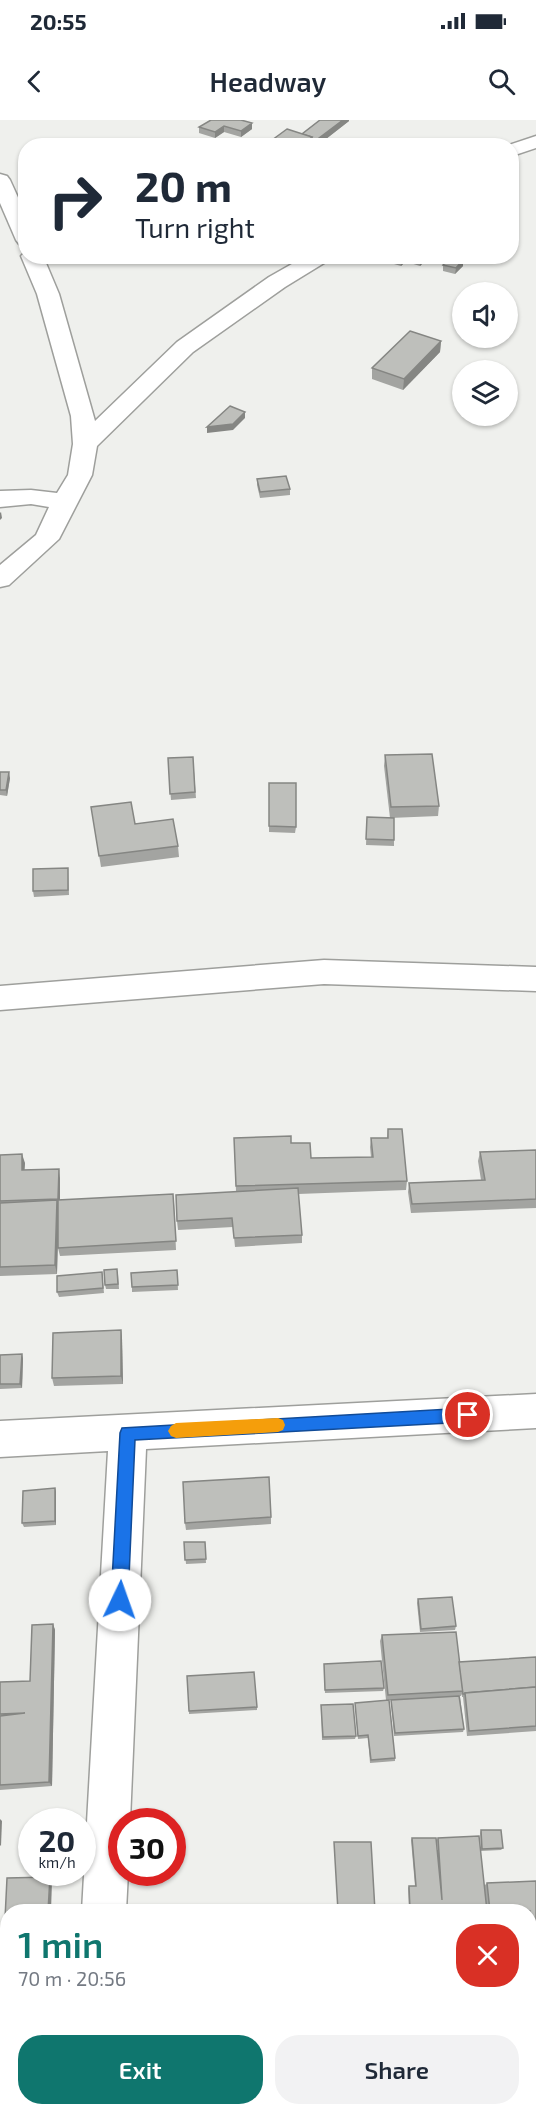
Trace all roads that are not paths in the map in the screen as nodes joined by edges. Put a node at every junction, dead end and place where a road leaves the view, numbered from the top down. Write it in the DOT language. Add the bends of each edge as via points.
graph roads {
  1 [pos="536,142"];
  2 [pos="519,148"];
  3 [pos="0,180"];
  4 [pos="18,222"];
  5 [pos="35,264"];
  6 [pos="308,264"];
  7 [pos="85,444"];
  8 [pos="0,499"];
  9 [pos="64,502"];
  10 [pos="0,579"];
  11 [pos="536,979"];
  12 [pos="0,998"];
  13 [pos="536,1411"];
  14 [pos="128,1433"];
  15 [pos="0,1438"];
  16 [pos="104,1904"];
  1 -- 2 [label="street"];
  3 -- 4 [label="street"];
  5 -- 7 [label="street" via="48,294 83,416"];
  6 -- 7 [label="street" via="185,346"];
  7 -- 9 [label="street" via="80,475"];
  8 -- 9 [label="street" via="31,497"];
  9 -- 10 [label="street" via="46,539"];
  11 -- 12 [label="street" via="324,972"];
  13 -- 14 [label="street"];
  14 -- 15 [label="street"];
  14 -- 16 [label="street"];
}
